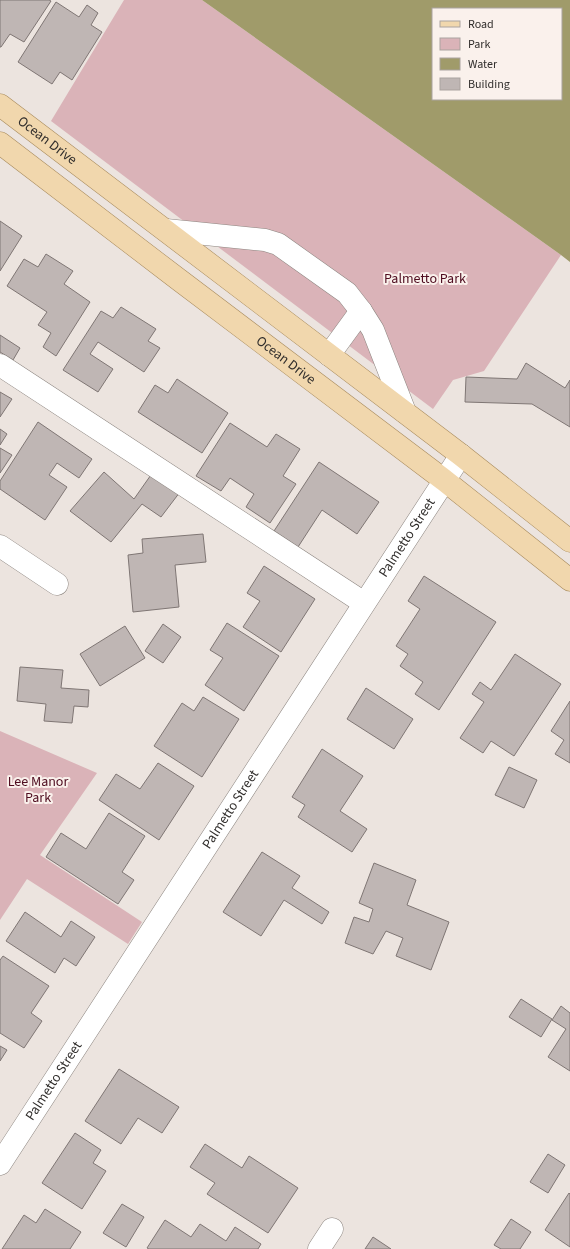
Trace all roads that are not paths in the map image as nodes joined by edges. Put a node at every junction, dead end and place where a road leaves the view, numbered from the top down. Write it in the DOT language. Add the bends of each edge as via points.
graph roads {
  1 [pos="1,109"];
  2 [pos="0,143"];
  3 [pos="166,230"];
  4 [pos="361,311"];
  5 [pos="311,341"];
  6 [pos="330,355"];
  7 [pos="0,365"];
  8 [pos="293,366"];
  9 [pos="405,412"];
  10 [pos="461,455"];
  11 [pos="444,480"];
  12 [pos="570,541"];
  13 [pos="0,546"];
  14 [pos="566,569"];
  15 [pos="57,584"];
  16 [pos="364,603"];
  17 [pos="0,1164"];
  18 [pos="332,1229"];
  19 [pos="319,1249"];
  1 -- 3 [label="main road, Ocean Drive"];
  2 -- 8 [label="main road, Ocean Drive"];
  3 -- 4 [label="street" via="265,240 278,244 347,293"];
  3 -- 5 [label="main road, Ocean Drive"];
  4 -- 6 [label="street"];
  4 -- 9 [label="street" via="373,330"];
  5 -- 6 [label="main road, Ocean Drive"];
  5 -- 8 [label="main road"];
  6 -- 9 [label="main road, Ocean Drive"];
  7 -- 16 [label="street"];
  8 -- 11 [label="main road, Ocean Drive"];
  9 -- 10 [label="main road, Ocean Drive"];
  10 -- 11 [label="street, Palmetto Street"];
  10 -- 12 [label="main road, Ocean Drive"];
  11 -- 14 [label="main road, Ocean Drive"];
  11 -- 16 [label="street, Palmetto Street"];
  13 -- 15 [label="street"];
  16 -- 17 [label="street, Palmetto Street"];
  18 -- 19 [label="street"];
}
